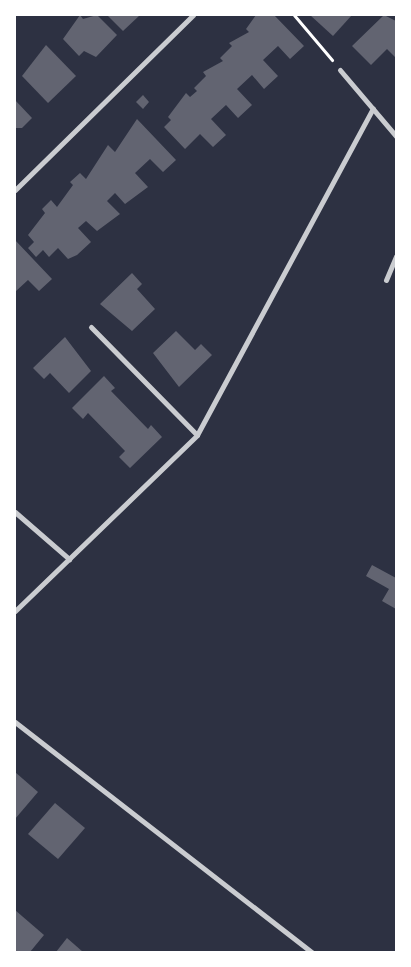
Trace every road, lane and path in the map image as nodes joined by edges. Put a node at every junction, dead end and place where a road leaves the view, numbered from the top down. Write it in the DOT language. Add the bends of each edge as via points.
graph roads {
  1 [pos="193,15"];
  2 [pos="294,15"];
  3 [pos="340,70"];
  4 [pos="373,108"];
  5 [pos="396,136"];
  6 [pos="15,190"];
  7 [pos="396,256"];
  8 [pos="386,280"];
  9 [pos="91,327"];
  10 [pos="197,435"];
  11 [pos="15,512"];
  12 [pos="69,559"];
  13 [pos="15,611"];
  14 [pos="15,722"];
  15 [pos="312,952"];
  1 -- 6 [label="street"];
  2 -- 3 [label="path"];
  3 -- 4 [label="street"];
  4 -- 5 [label="street"];
  4 -- 10 [label="street"];
  7 -- 8 [label="street"];
  9 -- 10 [label="street"];
  10 -- 12 [label="street"];
  11 -- 12 [label="street"];
  12 -- 13 [label="street"];
  14 -- 15 [label="street"];
}
